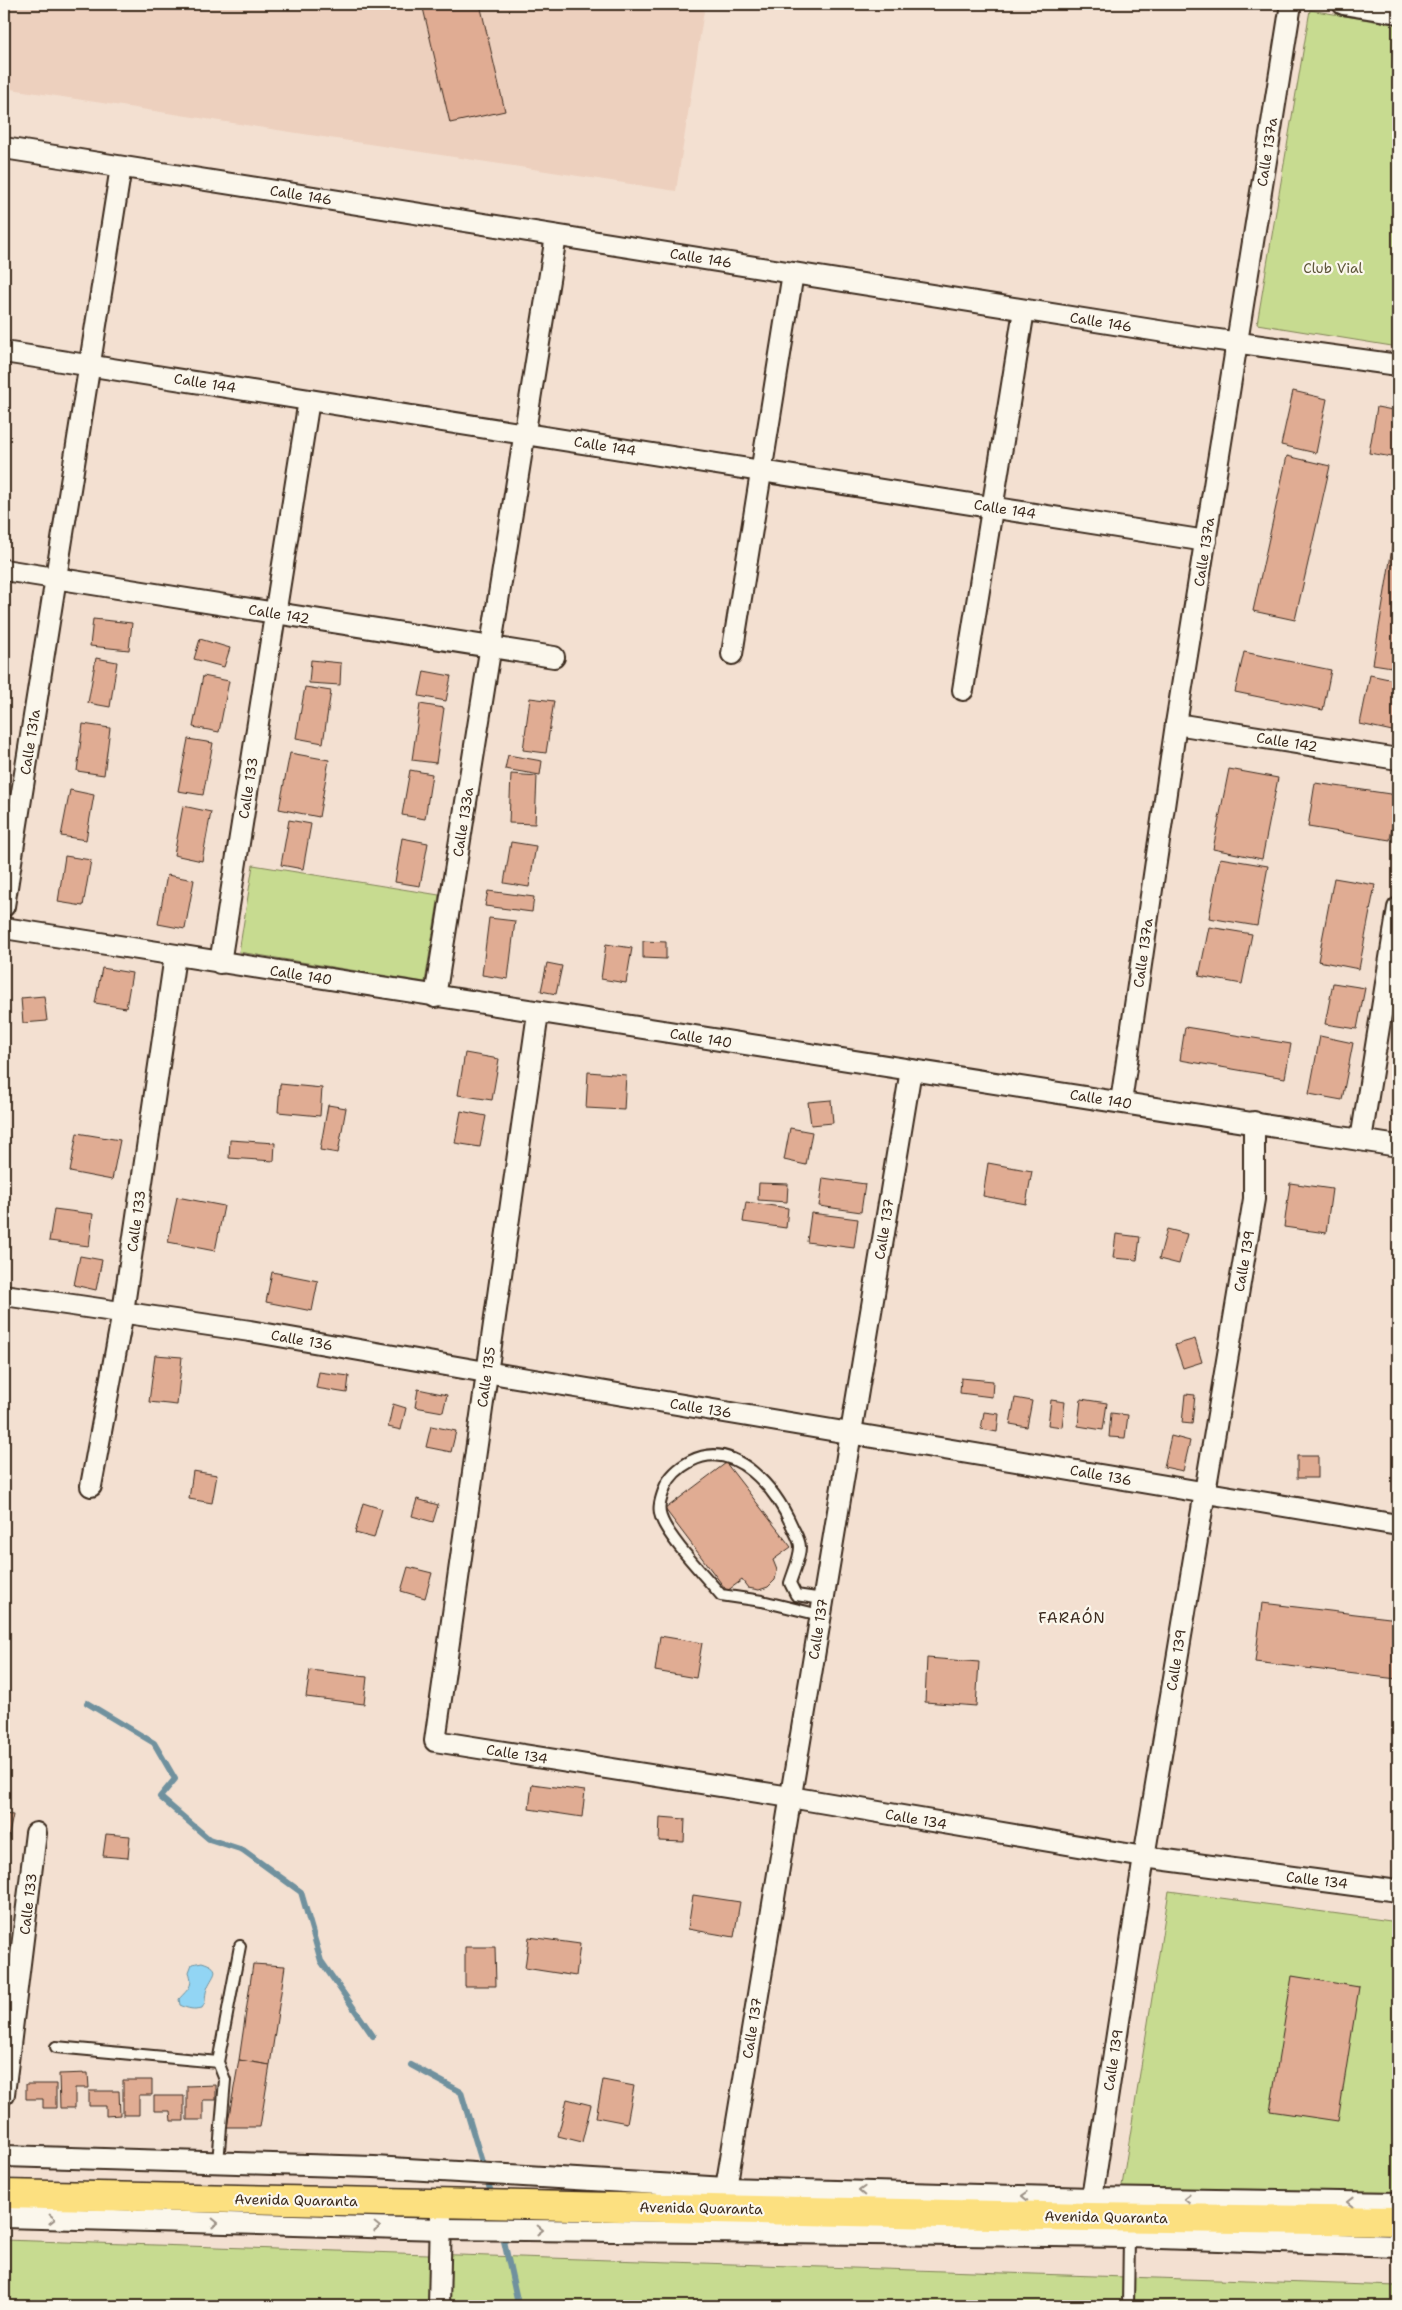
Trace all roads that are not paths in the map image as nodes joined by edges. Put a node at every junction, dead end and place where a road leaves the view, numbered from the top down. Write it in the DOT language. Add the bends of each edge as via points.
graph roads {
  1 [pos="1291,4"];
  2 [pos="1342,4"];
  3 [pos="1398,13"];
  4 [pos="4,148"];
  5 [pos="121,167"];
  6 [pos="556,236"];
  7 [pos="793,273"];
  8 [pos="1024,310"];
  9 [pos="1237,343"];
  10 [pos="4,352"];
  11 [pos="89,365"];
  12 [pos="1398,365"];
  13 [pos="309,400"];
  14 [pos="524,434"];
  15 [pos="762,471"];
  16 [pos="992,507"];
  17 [pos="1206,541"];
  18 [pos="4,570"];
  19 [pos="56,579"];
  20 [pos="277,614"];
  21 [pos="491,647"];
  22 [pos="732,654"];
  23 [pos="554,657"];
  24 [pos="962,690"];
  25 [pos="1176,724"];
  26 [pos="1398,759"];
  27 [pos="4,906"];
  28 [pos="1398,908"];
  29 [pos="4,928"];
  30 [pos="175,956"];
  31 [pos="220,962"];
  32 [pos="435,996"];
  33 [pos="538,1013"];
  34 [pos="911,1070"];
  35 [pos="1121,1102"];
  36 [pos="1254,1122"];
  37 [pos="1361,1140"];
  38 [pos="1398,1146"];
  39 [pos="4,1295"];
  40 [pos="123,1312"];
  41 [pos="486,1372"];
  42 [pos="850,1432"];
  43 [pos="91,1486"];
  44 [pos="1203,1493"];
  45 [pos="1398,1525"];
  46 [pos="822,1607"];
  47 [pos="435,1741"];
  48 [pos="790,1797"];
  49 [pos="36,1834"];
  50 [pos="1144,1858"];
  51 [pos="1398,1891"];
  52 [pos="240,1946"];
  53 [pos="56,2047"];
  54 [pos="218,2062"];
  55 [pos="4,2094"];
  56 [pos="4,2156"];
  57 [pos="218,2162"];
  58 [pos="726,2188"];
  59 [pos="4,2194"];
  60 [pos="1092,2198"];
  61 [pos="1398,2202"];
  62 [pos="837,2211"];
  63 [pos="444,2212"];
  64 [pos="4,2217"];
  65 [pos="1398,2221"];
  66 [pos="1129,2237"];
  67 [pos="1398,2246"];
  68 [pos="439,2306"];
  69 [pos="1128,2306"];
  1 -- 9 [label="street, Calle 137a"];
  2 -- 3 [label="street"];
  4 -- 5 [label="street, Calle 146"];
  5 -- 6 [label="street, Calle 146"];
  5 -- 11 [label="street, Calle 131a"];
  6 -- 7 [label="street, Calle 146"];
  6 -- 14 [label="street, Calle 133a"];
  7 -- 8 [label="street, Calle 146"];
  7 -- 15 [label="street"];
  8 -- 9 [label="street, Calle 146"];
  8 -- 16 [label="street"];
  9 -- 12 [label="street, Calle 146"];
  9 -- 17 [label="street, Calle 137a"];
  10 -- 11 [label="street, Calle 144"];
  11 -- 13 [label="street, Calle 144"];
  11 -- 19 [label="street, Calle 131a"];
  13 -- 14 [label="street, Calle 144"];
  13 -- 20 [label="street, Calle 133"];
  14 -- 15 [label="street, Calle 144"];
  14 -- 21 [label="street, Calle 133a"];
  15 -- 16 [label="street, Calle 144"];
  15 -- 22 [label="street"];
  16 -- 17 [label="street, Calle 144"];
  16 -- 24 [label="street"];
  17 -- 25 [label="street, Calle 137a"];
  18 -- 19 [label="street, Calle 142"];
  19 -- 20 [label="street, Calle 142"];
  19 -- 27 [label="street, Calle 131a"];
  20 -- 21 [label="street, Calle 142"];
  20 -- 31 [label="street, Calle 133"];
  21 -- 23 [label="street, Calle 142"];
  21 -- 32 [label="street, Calle 133a"];
  25 -- 26 [label="street, Calle 142"];
  25 -- 35 [label="street, Calle 137a"];
  28 -- 37 [label="street"];
  29 -- 30 [label="street, Calle 140"];
  30 -- 31 [label="street, Calle 140"];
  30 -- 40 [label="street, Calle 133"];
  31 -- 32 [label="street, Calle 140"];
  32 -- 33 [label="street, Calle 140"];
  33 -- 34 [label="street, Calle 140"];
  33 -- 41 [label="street, Calle 135"];
  34 -- 35 [label="street, Calle 140"];
  34 -- 42 [label="street, Calle 137"];
  35 -- 36 [label="street, Calle 140"];
  36 -- 37 [label="street, Calle 140"];
  36 -- 44 [label="street, Calle 139" via="1254,1200"];
  37 -- 38 [label="street, Calle 140"];
  39 -- 40 [label="street, Calle 136"];
  40 -- 41 [label="street, Calle 136" via="260,1332"];
  40 -- 43 [label="street, Calle 133"];
  41 -- 42 [label="street, Calle 136"];
  41 -- 47 [label="street, Calle 135"];
  42 -- 44 [label="street, Calle 136"];
  42 -- 46 [label="street, Calle 137"];
  44 -- 45 [label="street, Calle 136"];
  44 -- 50 [label="street, Calle 139"];
  46 -- 46 [label="lane" via="796,1595 790,1583 800,1546 786,1513 764,1482 751,1470 736,1460 717,1455 698,1457 681,1466 668,1480 661,1498 661,1517 677,1542 721,1595"];
  46 -- 48 [label="street, Calle 137"];
  47 -- 48 [label="street, Calle 134"];
  48 -- 50 [label="street, Calle 134"];
  48 -- 58 [label="street, Calle 137"];
  49 -- 55 [label="street, Calle 133"];
  50 -- 51 [label="street, Calle 134"];
  50 -- 60 [label="street, Calle 139"];
  52 -- 54 [label="lane"];
  53 -- 54 [label="lane"];
  54 -- 57 [label="lane" via="225,2080"];
  56 -- 57 [label="street"];
  57 -- 58 [label="street" via="374,2167"];
  58 -- 62 [label="street"];
  59 -- 63 [label="highway, Avenida Quaranta"];
  61 -- 60 [label="street, one-way"];
  60 -- 62 [label="street, one-way"];
  63 -- 62 [label="street, one-way"];
  62 -- 63 [label="highway, Avenida Quaranta" via="538,2206"];
  62 -- 65 [label="highway, Avenida Quaranta"];
  62 -- 66 [label="street"];
  64 -- 63 [label="street, one-way"];
  63 -- 68 [label="street"];
  66 -- 67 [label="street"];
  66 -- 69 [label="lane"];
}
